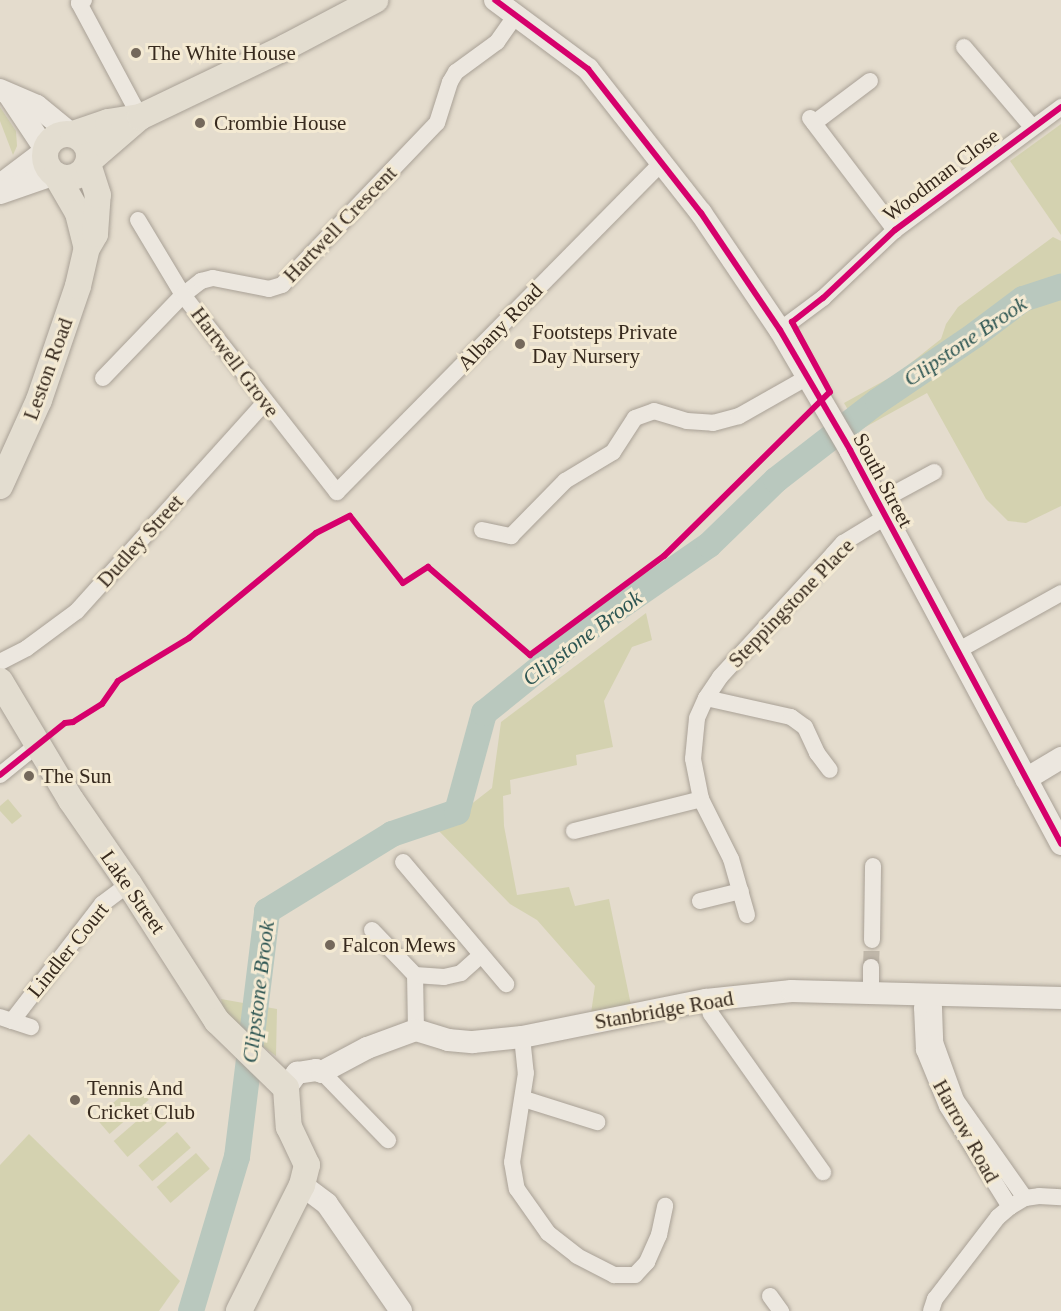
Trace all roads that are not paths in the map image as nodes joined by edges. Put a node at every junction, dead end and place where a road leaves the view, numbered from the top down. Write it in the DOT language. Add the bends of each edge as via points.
graph roads {
  1 [pos="84,0"];
  2 [pos="495,0"];
  3 [pos="371,1"];
  4 [pos="516,15"];
  5 [pos="964,47"];
  6 [pos="870,81"];
  7 [pos="4,92"];
  8 [pos="1061,106"];
  9 [pos="140,117"];
  10 [pos="1032,127"];
  11 [pos="72,134"];
  12 [pos="45,150"];
  13 [pos="662,162"];
  14 [pos="88,163"];
  15 [pos="56,175"];
  16 [pos="0,185"];
  17 [pos="0,193"];
  18 [pos="138,220"];
  19 [pos="895,230"];
  20 [pos="87,248"];
  21 [pos="183,295"];
  22 [pos="780,330"];
  23 [pos="808,377"];
  24 [pos="103,378"];
  25 [pos="265,402"];
  26 [pos="934,472"];
  27 [pos="0,486"];
  28 [pos="337,492"];
  29 [pos="880,510"];
  30 [pos="482,530"];
  31 [pos="1061,593"];
  32 [pos="957,651"];
  33 [pos="0,662"];
  34 [pos="0,681"];
  35 [pos="706,698"];
  36 [pos="37,745"];
  37 [pos="1061,758"];
  38 [pos="830,770"];
  39 [pos="0,775"];
  40 [pos="1026,779"];
  41 [pos="701,799"];
  42 [pos="574,831"];
  43 [pos="1061,844"];
  44 [pos="403,862"];
  45 [pos="873,866"];
  46 [pos="129,884"];
  47 [pos="741,891"];
  48 [pos="700,901"];
  49 [pos="747,915"];
  50 [pos="372,930"];
  51 [pos="872,940"];
  52 [pos="481,955"];
  53 [pos="871,967"];
  54 [pos="415,975"];
  55 [pos="506,984"];
  56 [pos="871,992"];
  57 [pos="927,997"];
  58 [pos="1061,998"];
  59 [pos="705,1000"];
  60 [pos="6,1019"];
  61 [pos="31,1027"];
  62 [pos="416,1030"];
  63 [pos="522,1037"];
  64 [pos="322,1072"];
  65 [pos="279,1081"];
  66 [pos="524,1099"];
  67 [pos="597,1122"];
  68 [pos="388,1140"];
  69 [pos="823,1172"];
  70 [pos="302,1185"];
  71 [pos="1061,1197"];
  72 [pos="1024,1198"];
  73 [pos="665,1206"];
  74 [pos="1010,1207"];
  75 [pos="770,1296"];
  76 [pos="394,1309"];
  77 [pos="239,1311"];
  78 [pos="781,1311"];
  79 [pos="931,1311"];
  1 -- 9 [label="street" via="79,3"];
  2 -- 4 [label="street, South Street"];
  3 -- 9 [label="main road"];
  4 -- 13 [label="street, South Street" via="588,69"];
  4 -- 21 [label="street, Hartwell Crescent" via="497,42 456,72 437,123 287,282 269,289 213,278 201,281"];
  5 -- 10 [label="street, Woodman Close"];
  6 -- 19 [label="street, Woodman Close" via="812,120"];
  7 -- 11 [label="street" via="37,106"];
  7 -- 12 [label="street"];
  8 -- 10 [label="street, Woodman Close"];
  9 -- 11 [label="main road"];
  9 -- 14 [label="main road"];
  10 -- 19 [label="street, Woodman Close"];
  11 -- 12 [label="main road" via="57,135"];
  11 -- 14 [label="main road" via="80,137 88,148"];
  12 -- 15 [label="main road" via="46,164"];
  12 -- 16 [label="street"];
  13 -- 22 [label="street, South Street"];
  13 -- 28 [label="street, Albany Road"];
  14 -- 15 [label="main road" via="71,178"];
  14 -- 20 [label="main road, Leston Road" via="98,195 95,234"];
  15 -- 17 [label="street"];
  15 -- 20 [label="main road, Leston Road" via="78,213"];
  18 -- 21 [label="street"];
  19 -- 22 [label="street, Woodman Close" via="823,298"];
  20 -- 27 [label="main road, Leston Road" via="39,400"];
  21 -- 24 [label="street, Hartwell Grove"];
  21 -- 25 [label="street, Hartwell Grove"];
  22 -- 23 [label="street, South Street"];
  23 -- 29 [label="street, South Street"];
  23 -- 30 [label="street" via="739,416 713,423 687,421 654,411 635,418 613,452 565,481 511,536"];
  25 -- 28 [label="street, Hartwell Grove"];
  25 -- 33 [label="street, Dudley Street" via="77,611 27,648"];
  26 -- 29 [label="street, Steppingstone Place"];
  29 -- 32 [label="street, South Street"];
  29 -- 35 [label="street, Steppingstone Place" via="843,543 720,677"];
  31 -- 32 [label="street"];
  32 -- 40 [label="street, South Street"];
  34 -- 36 [label="main road, Lake Street"];
  35 -- 38 [label="street" via="791,717 805,727"];
  35 -- 41 [label="street, Steppingstone Place" via="697,718 693,759"];
  36 -- 39 [label="street"];
  36 -- 46 [label="main road, Lake Street"];
  37 -- 40 [label="street"];
  40 -- 43 [label="street, South Street"];
  41 -- 42 [label="street"];
  41 -- 47 [label="street, Steppingstone Place" via="731,860"];
  44 -- 52 [label="street"];
  45 -- 51 [label="street"];
  46 -- 60 [label="street, Lindler Court" via="102,904"];
  46 -- 65 [label="main road, Lake Street" via="217,1021"];
  47 -- 48 [label="street"];
  47 -- 49 [label="street, Steppingstone Place"];
  50 -- 54 [label="street"];
  52 -- 54 [label="street" via="461,973 444,977"];
  52 -- 55 [label="street"];
  53 -- 56 [label="street"];
  54 -- 62 [label="street"];
  56 -- 57 [label="street, Stanbridge Road"];
  56 -- 59 [label="street, Stanbridge Road" via="792,991"];
  57 -- 58 [label="street, Stanbridge Road"];
  57 -- 72 [label="street, Harrow Road" via="934,1008 935,1042 956,1100"];
  57 -- 74 [label="street, Harrow Road" via="922,1008 924,1050 947,1106"];
  59 -- 63 [label="street, Stanbridge Road"];
  59 -- 69 [label="street"];
  60 -- 61 [label="street, Lindler Court"];
  62 -- 63 [label="street, Stanbridge Road" via="448,1040 473,1042"];
  62 -- 64 [label="street" via="367,1048"];
  63 -- 66 [label="street"];
  64 -- 65 [label="street" via="297,1073"];
  64 -- 68 [label="street"];
  65 -- 70 [label="main road" via="289,1127 307,1165"];
  66 -- 67 [label="street"];
  66 -- 73 [label="street" via="512,1162 517,1189 548,1233 577,1256 615,1275 635,1275 647,1262"];
  70 -- 76 [label="street" via="327,1204"];
  70 -- 77 [label="main road"];
  71 -- 72 [label="street, Harrow Road"];
  72 -- 74 [label="street, Harrow Road"];
  74 -- 79 [label="street, Harrow Road" via="935,1299"];
  75 -- 78 [label="street"];
}
